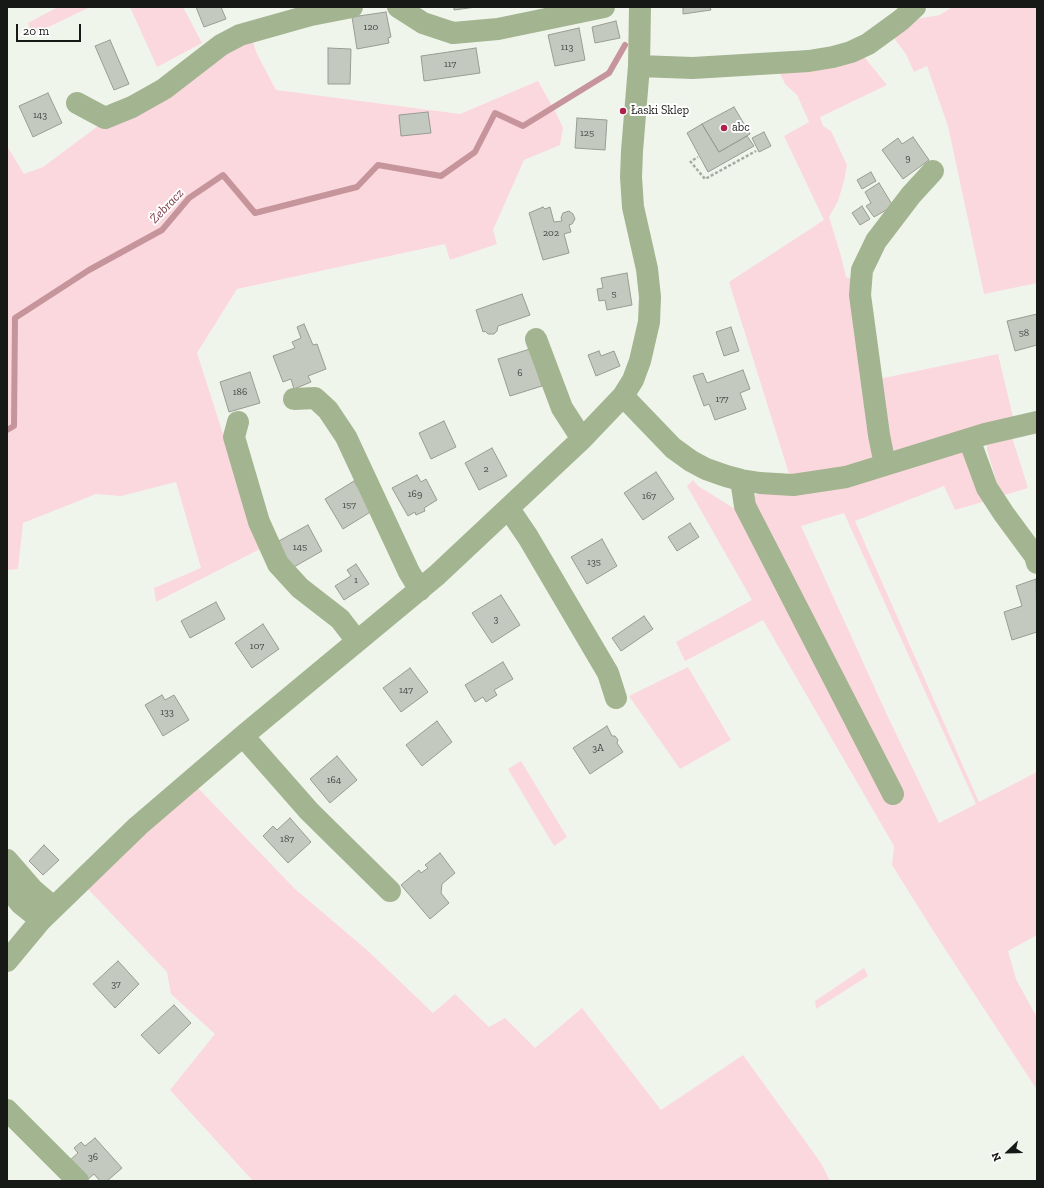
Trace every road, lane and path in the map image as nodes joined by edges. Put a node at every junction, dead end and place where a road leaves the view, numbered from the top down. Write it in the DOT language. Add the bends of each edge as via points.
graph roads {
  1 [pos="352,7"];
  2 [pos="604,7"];
  3 [pos="640,7"];
  4 [pos="915,7"];
  5 [pos="410,11"];
  6 [pos="639,66"];
  7 [pos="77,103"];
  8 [pos="756,151"];
  9 [pos="698,157"];
  10 [pos="933,172"];
  11 [pos="536,339"];
  12 [pos="623,396"];
  13 [pos="294,399"];
  14 [pos="238,422"];
  15 [pos="1037,422"];
  16 [pos="582,439"];
  17 [pos="969,440"];
  18 [pos="885,465"];
  19 [pos="741,480"];
  20 [pos="508,509"];
  21 [pos="1037,563"];
  22 [pos="420,590"];
  23 [pos="357,641"];
  24 [pos="616,698"];
  25 [pos="242,736"];
  26 [pos="894,794"];
  27 [pos="7,860"];
  28 [pos="7,887"];
  29 [pos="390,890"];
  30 [pos="47,914"];
  31 [pos="7,961"];
  32 [pos="7,1110"];
  33 [pos="78,1181"];
  1 -- 7 [label="street" via="311,15 240,35 221,45 164,89 132,107 105,118"];
  2 -- 5 [label="street" via="498,29 453,33 423,23"];
  3 -- 6 [label="street"];
  4 -- 6 [label="street" via="868,44 833,57 809,61 693,68"];
  6 -- 12 [label="street" via="631,177 633,207 647,269 649,322 640,361 633,380"];
  8 -- 9 [label="path" via="705,179 692,160"];
  10 -- 18 [label="street" via="911,195 876,241 862,270 860,295"];
  11 -- 16 [label="street" via="562,408"];
  12 -- 16 [label="street"];
  12 -- 19 [label="street" via="673,448 706,469"];
  13 -- 22 [label="street" via="315,398 328,410 346,437"];
  14 -- 23 [label="street" via="234,437 259,522 278,564 300,588 340,619"];
  15 -- 17 [label="street"];
  16 -- 20 [label="street"];
  17 -- 18 [label="street"];
  17 -- 21 [label="street" via="987,488 1035,556"];
  18 -- 19 [label="street" via="846,477 793,485"];
  19 -- 26 [label="street" via="745,506"];
  20 -- 22 [label="street"];
  20 -- 24 [label="street" via="528,537 608,673"];
  22 -- 23 [label="street"];
  23 -- 25 [label="street"];
  25 -- 29 [label="street" via="309,811"];
  25 -- 30 [label="street" via="138,826"];
  27 -- 30 [label="street" via="33,890"];
  28 -- 30 [label="street" via="21,904"];
  30 -- 31 [label="street"];
  32 -- 33 [label="street"];
}
